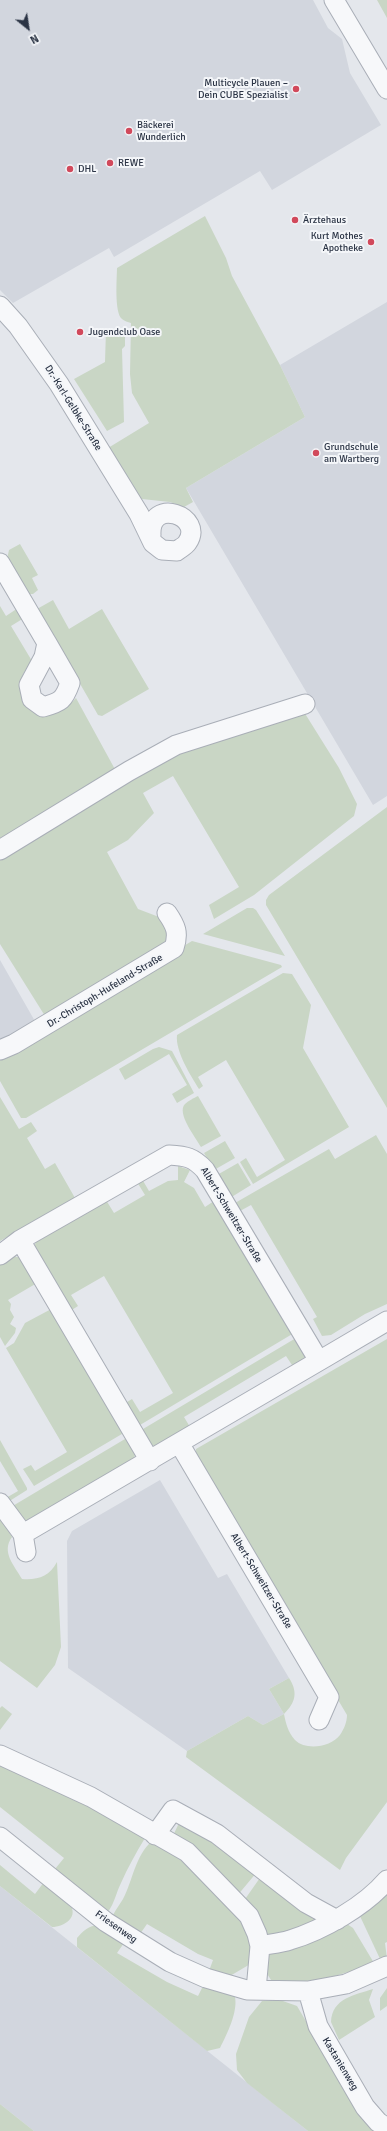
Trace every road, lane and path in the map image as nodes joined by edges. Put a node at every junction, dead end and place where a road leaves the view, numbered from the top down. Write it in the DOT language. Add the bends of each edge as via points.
graph roads {
  1 [pos="334,0"];
  2 [pos="387,89"];
  3 [pos="0,306"];
  4 [pos="163,513"];
  5 [pos="139,514"];
  6 [pos="150,535"];
  7 [pos="0,563"];
  8 [pos="47,643"];
  9 [pos="304,704"];
  10 [pos="0,850"];
  11 [pos="167,913"];
  12 [pos="0,1050"];
  13 [pos="20,1240"];
  14 [pos="0,1254"];
  15 [pos="387,1321"];
  16 [pos="319,1361"];
  17 [pos="179,1443"];
  18 [pos="150,1461"];
  19 [pos="0,1504"];
  20 [pos="319,1720"];
  21 [pos="0,1755"];
  22 [pos="155,1835"];
  23 [pos="0,1837"];
  24 [pos="387,1880"];
  25 [pos="337,1920"];
  26 [pos="260,1946"];
  27 [pos="387,1966"];
  28 [pos="252,1990"];
  29 [pos="308,1991"];
  30 [pos="387,2128"];
  1 -- 2 [label="street"];
  3 -- 5 [label="street, Dr.-Karl-Gelbke-Straße" via="18,326 59,384"];
  4 -- 5 [label="street"];
  4 -- 6 [label="street" via="154,520"];
  4 -- 6 [label="street" via="175,512 186,520 190,530 187,543 177,551 162,550 153,543"];
  5 -- 6 [label="street, Dr.-Karl-Gelbke-Straße"];
  7 -- 8 [label="street"];
  9 -- 10 [label="street" via="176,745"];
  11 -- 12 [label="street, Dr.-Christoph-Hufeland-Straße" via="176,925 178,936 174,948"];
  13 -- 14 [label="street, Albert-Schweitzer-Straße"];
  13 -- 16 [label="street, Albert-Schweitzer-Straße" via="169,1155 196,1159"];
  13 -- 18 [label="street"];
  15 -- 16 [label="street"];
  16 -- 17 [label="street"];
  17 -- 18 [label="street"];
  17 -- 20 [label="street, Albert-Schweitzer-Straße" via="329,1697"];
  18 -- 19 [label="street" via="25,1543"];
  21 -- 22 [label="street" via="91,1797"];
  22 -- 25 [label="street" via="173,1810 217,1834 306,1903"];
  22 -- 26 [label="street" via="187,1852 242,1908 249,1916"];
  23 -- 28 [label="street, Friesenweg" via="106,1922 170,1962 206,1978"];
  24 -- 25 [label="street"];
  25 -- 26 [label="street" via="290,1940"];
  26 -- 28 [label="street"];
  27 -- 29 [label="street, Friesenweg" via="346,1984"];
  28 -- 29 [label="street, Friesenweg"];
  29 -- 30 [label="street, Kastanienweg" via="318,2026 365,2107"];
}
